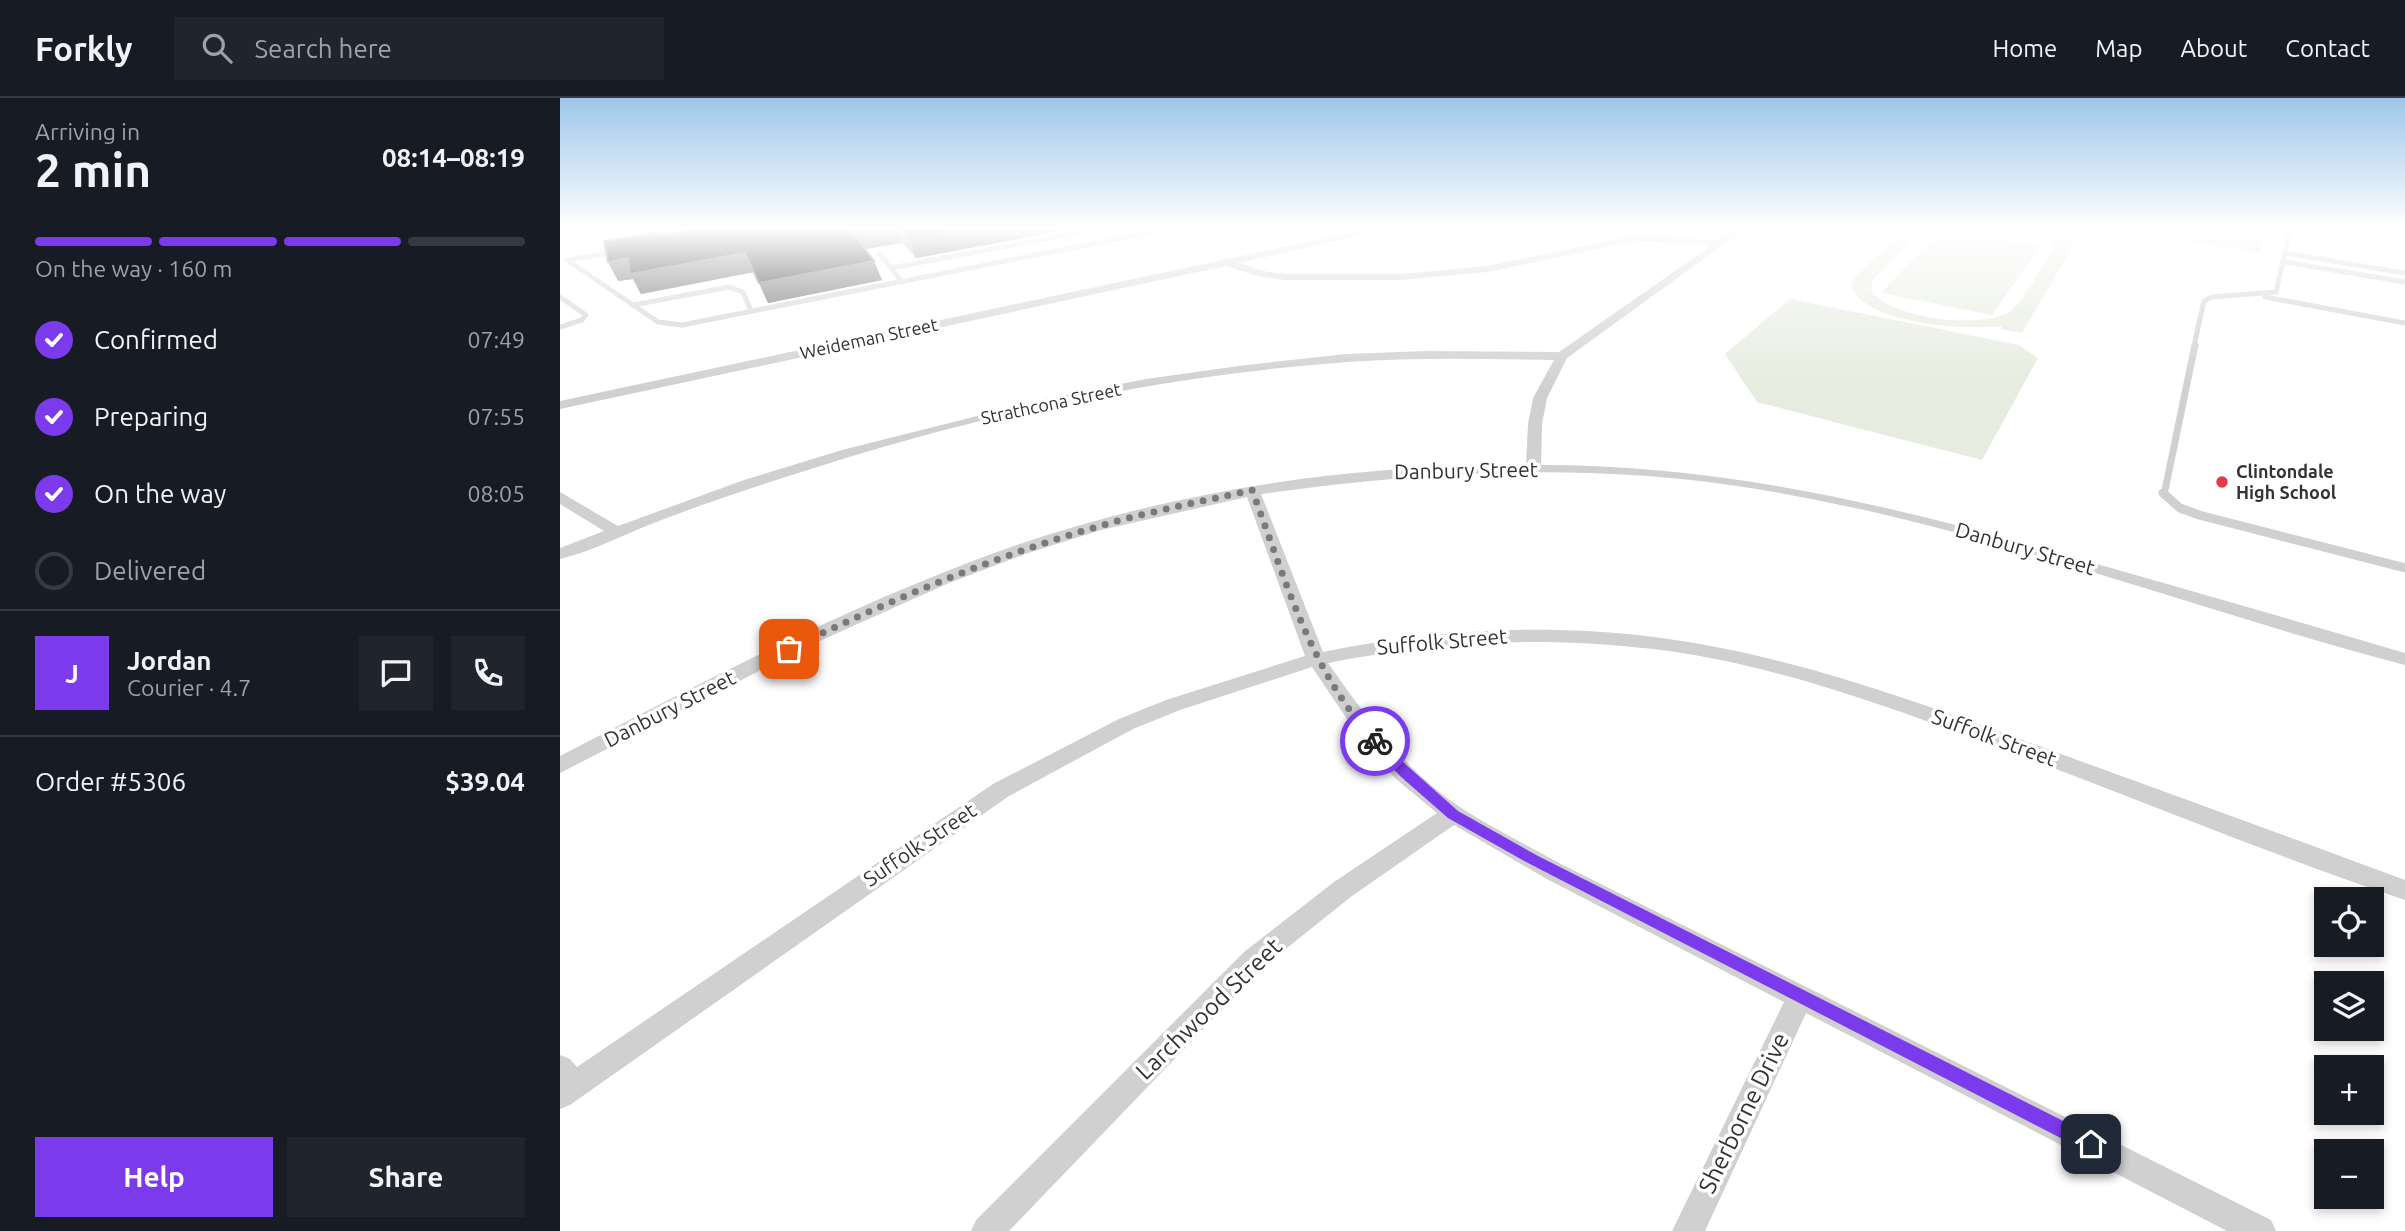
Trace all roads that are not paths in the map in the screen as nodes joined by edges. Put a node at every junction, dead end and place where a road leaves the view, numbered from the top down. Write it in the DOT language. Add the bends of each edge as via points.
graph roads {
  1 [pos="599,282"];
  2 [pos="902,282"];
  3 [pos="1140,282"];
  4 [pos="1666,282"];
  5 [pos="2280,282"];
  6 [pos="2254,295"];
  7 [pos="560,297"];
  8 [pos="633,305"];
  9 [pos="751,312"];
  10 [pos="2405,323"];
  11 [pos="560,327"];
  12 [pos="1562,356"];
  13 [pos="560,405"];
  14 [pos="1533,468"];
  15 [pos="1252,490"];
  16 [pos="560,497"];
  17 [pos="616,531"];
  18 [pos="560,554"];
  19 [pos="2405,568"];
  20 [pos="1316,659"];
  21 [pos="2405,659"];
  22 [pos="560,765"];
  23 [pos="1453,814"];
  24 [pos="2405,890"];
  25 [pos="1801,995"];
  26 [pos="565,1083"];
  27 [pos="988,1231"];
  28 [pos="1688,1231"];
  29 [pos="2260,1231"];
  1 -- 8 [label="lane"];
  2 -- 9 [label="lane"];
  3 -- 13 [label="street, Weideman Street"];
  4 -- 12 [label="street"];
  5 -- 6 [label="lane" via="2279,290"];
  6 -- 10 [label="lane"];
  6 -- 19 [label="lane" via="2204,301 2164,496 2199,515"];
  7 -- 11 [label="lane" via="586,315"];
  8 -- 9 [label="lane" via="658,322 682,325"];
  8 -- 9 [label="lane" via="729,287 743,292"];
  12 -- 14 [label="street" via="1540,398"];
  12 -- 17 [label="street, Strathcona Street" via="1346,358 1156,383 1006,412 896,440"];
  14 -- 15 [label="street, Danbury Street" via="1364,474"];
  14 -- 21 [label="street, Danbury Street" via="1682,475 1880,509"];
  15 -- 20 [label="street"];
  15 -- 22 [label="street, Danbury Street" via="1098,526 946,578 811,638"];
  16 -- 17 [label="street"];
  17 -- 18 [label="street, Strathcona Street"];
  20 -- 23 [label="street" via="1364,729 1404,773"];
  20 -- 24 [label="street, Suffolk Street" via="1456,637 1553,635 1655,643 1782,667 2011,743"];
  20 -- 26 [label="street, Suffolk Street" via="1126,723 1001,790"];
  23 -- 25 [label="street" via="1553,871"];
  23 -- 27 [label="street, Larchwood Street" via="1343,889 1253,960"];
  25 -- 28 [label="street, Sherborne Drive"];
  25 -- 29 [label="street"];
}
